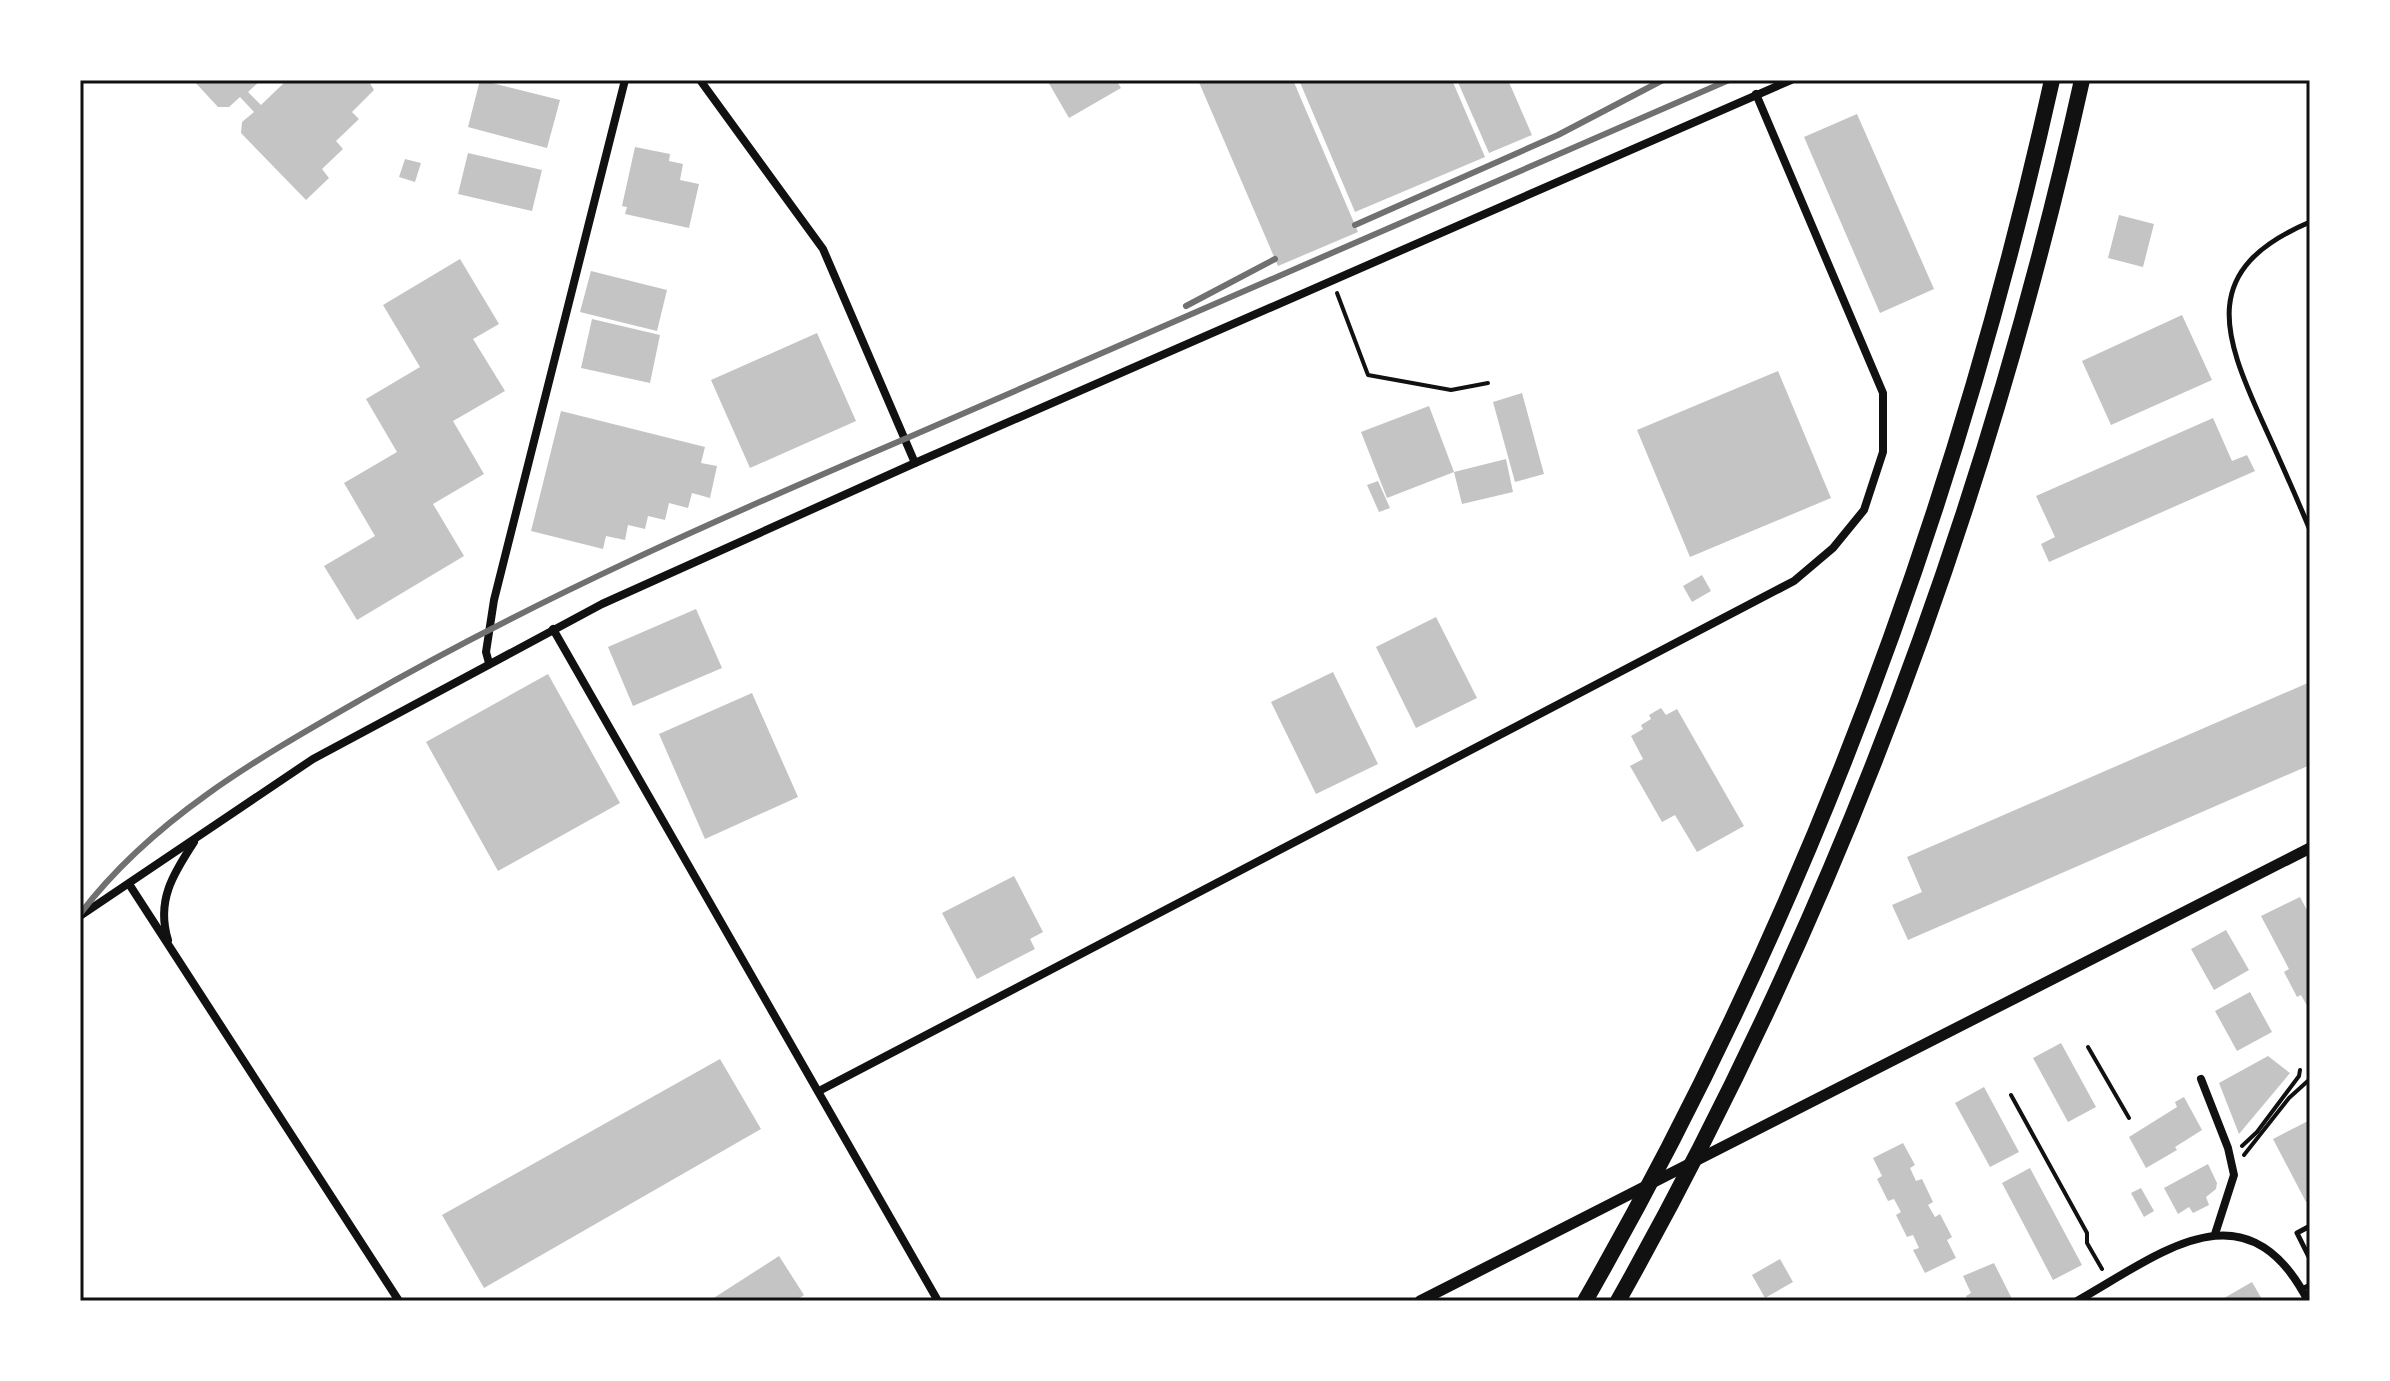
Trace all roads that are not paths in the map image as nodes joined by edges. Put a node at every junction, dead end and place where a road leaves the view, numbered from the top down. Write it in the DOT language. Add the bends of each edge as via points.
graph roads {
  1 [pos="625,80"];
  2 [pos="700,80"];
  3 [pos="1791,80"];
  4 [pos="2052,80"];
  5 [pos="2082,80"];
  6 [pos="1756,94"];
  7 [pos="2310,222"];
  8 [pos="915,463"];
  9 [pos="2310,530"];
  10 [pos="553,629"];
  11 [pos="489,663"];
  12 [pos="196,839"];
  13 [pos="2310,848"];
  14 [pos="129,884"];
  15 [pos="80,916"];
  16 [pos="172,952"];
  17 [pos="2201,1079"];
  18 [pos="819,1091"];
  19 [pos="2310,1226"];
  20 [pos="2215,1234"];
  21 [pos="2310,1259"];
  22 [pos="2306,1287"];
  23 [pos="399,1301"];
  24 [pos="938,1301"];
  25 [pos="1420,1301"];
  26 [pos="1585,1301"];
  27 [pos="1618,1301"];
  28 [pos="2077,1301"];
  29 [pos="2308,1301"];
  1 -- 11 [label="street" via="494,600"];
  2 -- 8 [label="street" via="823,249"];
  3 -- 6 [label="street"];
  4 -- 26 [label="highway" via="1961,431 1870,696 1743,997"];
  5 -- 27 [label="highway" via="2001,397 1887,734 1771,1005"];
  6 -- 8 [label="street"];
  6 -- 18 [label="street" via="1883,393 1883,452 1864,510 1833,548 1794,581"];
  7 -- 9 [label="lane" via="2288,231 2247,264 2234,290 2228,324 2244,380"];
  8 -- 10 [label="street"];
  10 -- 11 [label="street"];
  10 -- 18 [label="street"];
  11 -- 12 [label="street" via="313,759"];
  12 -- 14 [label="street"];
  12 -- 16 [label="street" via="166,890 164,924"];
  13 -- 25 [label="street"];
  14 -- 15 [label="street"];
  14 -- 16 [label="street"];
  16 -- 23 [label="street"];
  17 -- 20 [label="street" via="2230,1158 2233,1185"];
  18 -- 24 [label="street"];
  19 -- 21 [label="lane" via="2297,1233"];
  20 -- 22 [label="street" via="2240,1238 2272,1254"];
  20 -- 28 [label="street" via="2182,1241"];
  22 -- 29 [label="street"];
}
